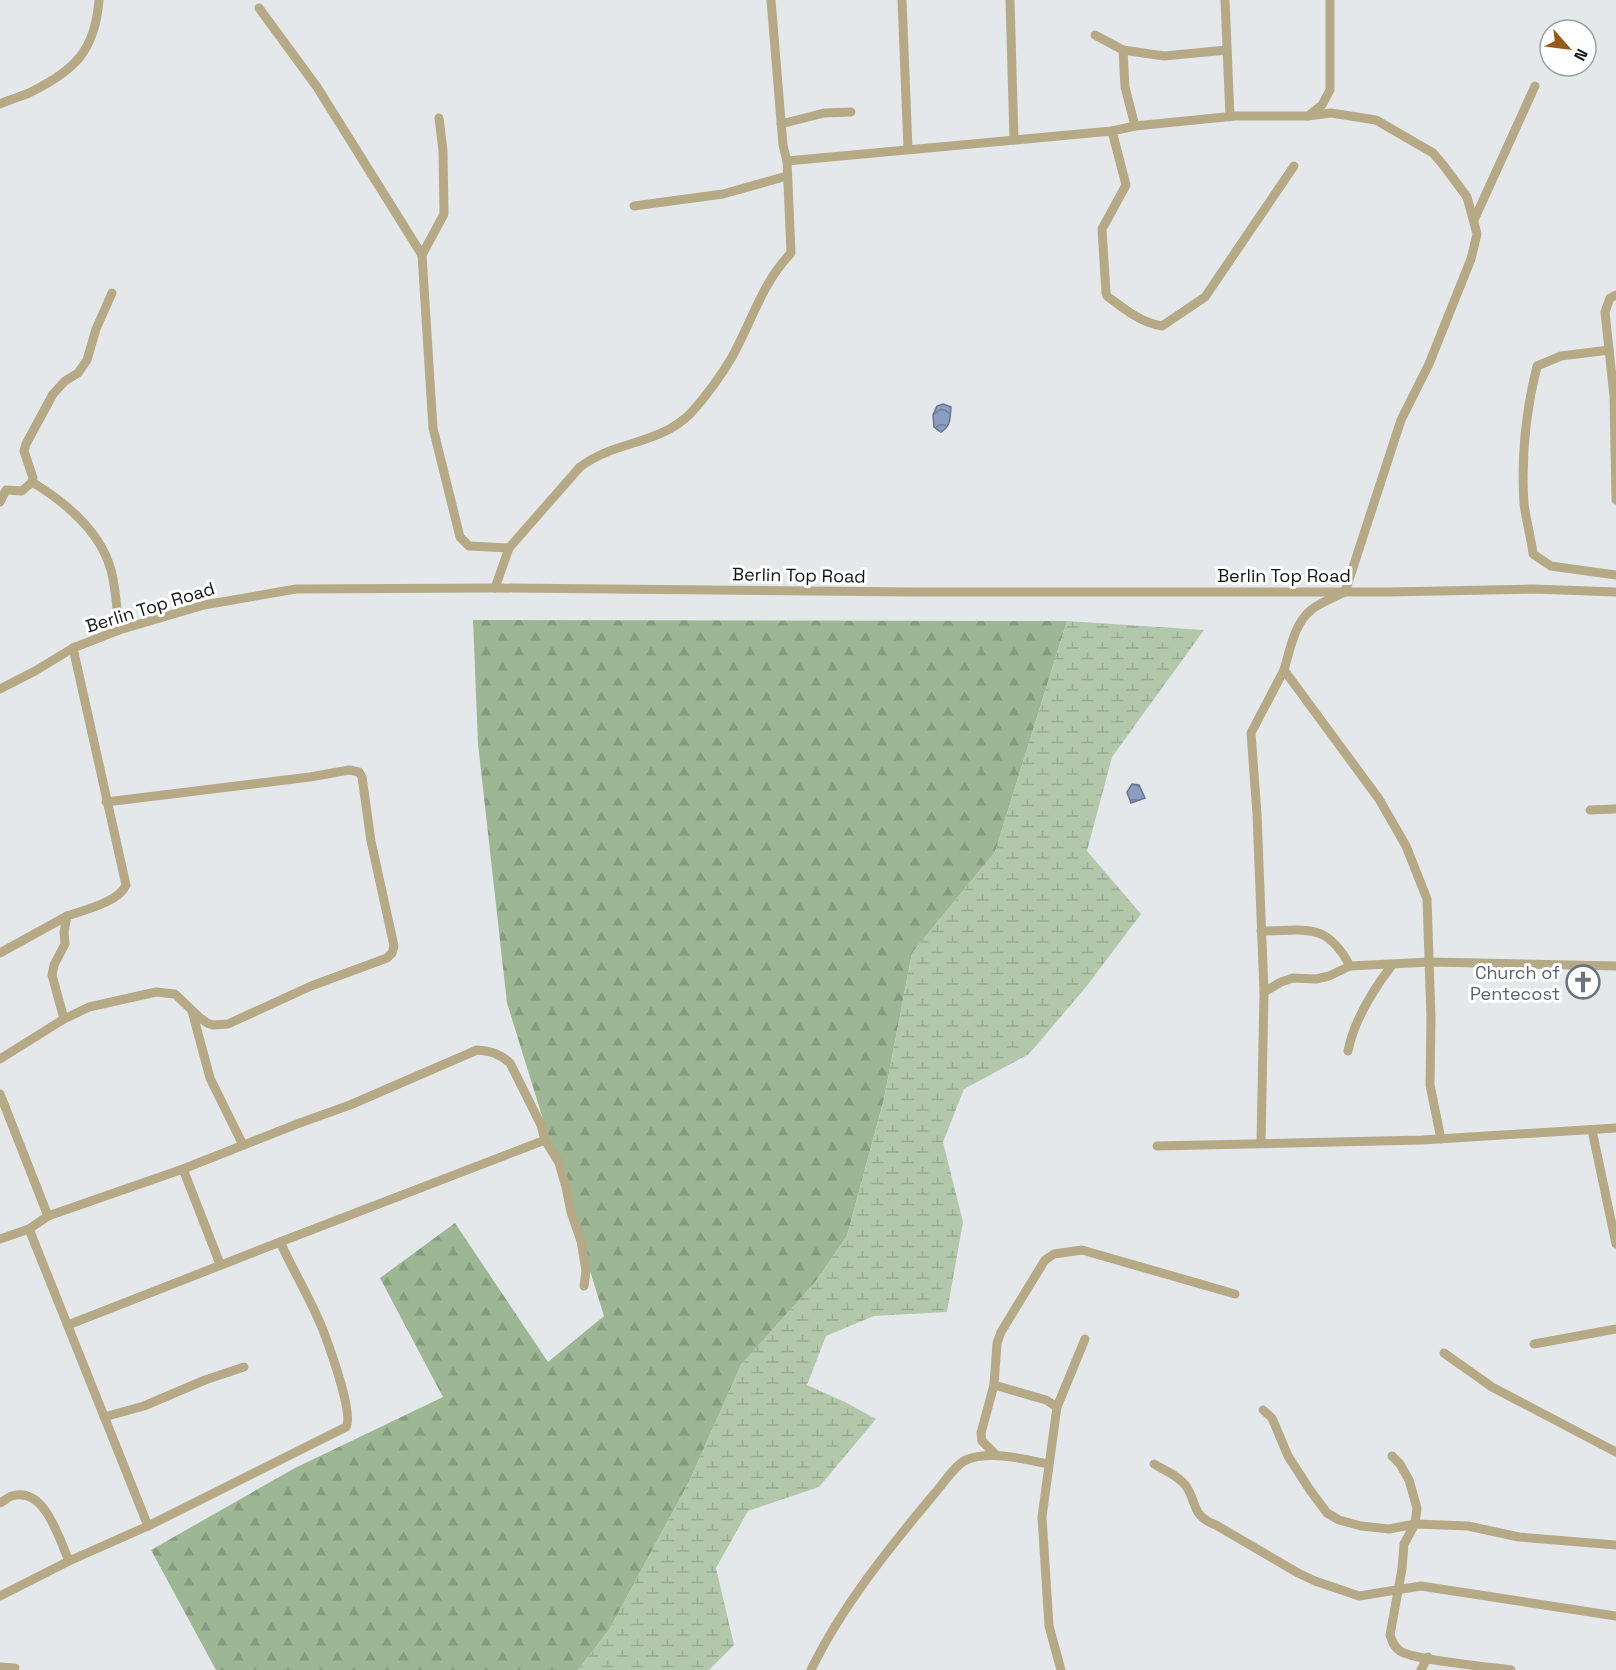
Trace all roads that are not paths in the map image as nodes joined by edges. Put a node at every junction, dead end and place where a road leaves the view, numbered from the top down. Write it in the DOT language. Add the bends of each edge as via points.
graph roads {
  1 [pos="99,0"];
  2 [pos="771,0"];
  3 [pos="902,0"];
  4 [pos="1010,0"];
  5 [pos="1225,0"];
  6 [pos="1330,0"];
  7 [pos="259,8"];
  8 [pos="1095,35"];
  9 [pos="1123,50"];
  10 [pos="1227,50"];
  11 [pos="1535,86"];
  12 [pos="0,104"];
  13 [pos="851,112"];
  14 [pos="1308,116"];
  15 [pos="1230,117"];
  16 [pos="439,118"];
  17 [pos="781,123"];
  18 [pos="1135,126"];
  19 [pos="1112,131"];
  20 [pos="1014,140"];
  21 [pos="908,149"];
  22 [pos="787,161"];
  23 [pos="1294,166"];
  24 [pos="787,176"];
  25 [pos="633,206"];
  26 [pos="1474,220"];
  27 [pos="422,255"];
  28 [pos="112,293"];
  29 [pos="1616,295"];
  30 [pos="1610,350"];
  31 [pos="1615,396"];
  32 [pos="32,482"];
  33 [pos="1616,500"];
  34 [pos="0,502"];
  35 [pos="509,548"];
  36 [pos="1616,575"];
  37 [pos="495,588"];
  38 [pos="1616,591"];
  39 [pos="1345,592"];
  40 [pos="119,630"];
  41 [pos="73,648"];
  42 [pos="1284,670"];
  43 [pos="0,689"];
  44 [pos="106,802"];
  45 [pos="1616,809"];
  46 [pos="1590,810"];
  47 [pos="67,916"];
  48 [pos="1261,931"];
  49 [pos="0,953"];
  50 [pos="1430,962"];
  51 [pos="1392,965"];
  52 [pos="1350,966"];
  53 [pos="1616,966"];
  54 [pos="1264,992"];
  55 [pos="192,1011"];
  56 [pos="63,1019"];
  57 [pos="1348,1051"];
  58 [pos="0,1058"];
  59 [pos="0,1094"];
  60 [pos="1616,1128"];
  61 [pos="1592,1130"];
  62 [pos="1441,1138"];
  63 [pos="545,1140"];
  64 [pos="1261,1143"];
  65 [pos="243,1145"];
  66 [pos="1157,1146"];
  67 [pos="183,1169"];
  68 [pos="48,1216"];
  69 [pos="29,1229"];
  70 [pos="0,1239"];
  71 [pos="280,1242"];
  72 [pos="1616,1244"];
  73 [pos="220,1264"];
  74 [pos="584,1286"];
  75 [pos="1235,1294"];
  76 [pos="68,1325"];
  77 [pos="1616,1329"];
  78 [pos="1085,1339"];
  79 [pos="1534,1344"];
  80 [pos="1444,1353"];
  81 [pos="244,1367"];
  82 [pos="994,1385"];
  83 [pos="1057,1407"];
  84 [pos="1263,1410"];
  85 [pos="104,1417"];
  86 [pos="1616,1452"];
  87 [pos="996,1455"];
  88 [pos="1392,1456"];
  89 [pos="1048,1464"];
  90 [pos="1154,1464"];
  91 [pos="0,1503"];
  92 [pos="1415,1524"];
  93 [pos="148,1526"];
  94 [pos="1616,1545"];
  95 [pos="69,1561"];
  96 [pos="1398,1590"];
  97 [pos="0,1596"];
  98 [pos="1616,1616"];
  99 [pos="1428,1657"];
  100 [pos="0,1667"];
  101 [pos="15,1668"];
  102 [pos="811,1670"];
  103 [pos="1061,1670"];
  104 [pos="1421,1670"];
  105 [pos="1511,1670"];
  1 -- 12 [label="street" via="93,35 82,57 30,93"];
  2 -- 17 [label="street"];
  3 -- 21 [label="street"];
  4 -- 20 [label="street"];
  5 -- 10 [label="street"];
  6 -- 14 [label="street" via="1330,90 1322,105"];
  7 -- 27 [label="street" via="317,87"];
  8 -- 9 [label="street"];
  9 -- 10 [label="street" via="1164,56"];
  9 -- 18 [label="street" via="1125,87"];
  10 -- 15 [label="street"];
  11 -- 26 [label="street"];
  13 -- 17 [label="street" via="824,113"];
  14 -- 15 [label="street"];
  14 -- 26 [label="street" via="1331,113 1376,120 1433,153 1467,197"];
  15 -- 18 [label="street"];
  16 -- 27 [label="street" via="444,214"];
  17 -- 22 [label="street"];
  18 -- 19 [label="street"];
  19 -- 20 [label="street"];
  19 -- 23 [label="street" via="1126,184 1102,229 1106,293 1134,316 1162,326 1205,297"];
  20 -- 21 [label="street"];
  21 -- 22 [label="street"];
  22 -- 24 [label="street"];
  24 -- 25 [label="street" via="723,194"];
  24 -- 35 [label="street" via="791,253 762,293 732,357 713,386 692,412 663,433 610,450 580,467"];
  26 -- 39 [label="street" via="1477,234 1471,260 1429,364 1401,420"];
  27 -- 35 [label="street" via="433,428 458,532 469,546"];
  28 -- 32 [label="street" via="87,360 53,394 26,444 24,451"];
  29 -- 30 [label="street" via="1610,298 1605,312"];
  30 -- 31 [label="street"];
  30 -- 36 [label="street" via="1561,356 1537,366 1525,435 1524,504 1533,554 1551,566"];
  31 -- 33 [label="street"];
  32 -- 34 [label="street" via="22,491 6,490"];
  32 -- 40 [label="street" via="66,504 98,544 110,568"];
  35 -- 37 [label="street"];
  37 -- 39 [label="street, Berlin Top Road"];
  37 -- 40 [label="street, Berlin Top Road" via="296,589 204,605"];
  38 -- 39 [label="street, Berlin Top Road"];
  39 -- 42 [label="street" via="1312,610 1302,621"];
  40 -- 41 [label="street, Berlin Top Road"];
  41 -- 43 [label="street, Berlin Top Road"];
  41 -- 44 [label="street"];
  42 -- 48 [label="street" via="1251,733"];
  42 -- 50 [label="street" via="1379,799 1406,846 1426,899"];
  44 -- 47 [label="street" via="126,885 113,898"];
  44 -- 55 [label="street" via="349,770 361,774 370,841 394,946 392,953 228,1024 213,1025"];
  45 -- 46 [label="street"];
  47 -- 49 [label="street"];
  47 -- 56 [label="street" via="65,944 52,975"];
  48 -- 52 [label="street" via="1317,932 1341,950"];
  48 -- 54 [label="street"];
  50 -- 51 [label="street"];
  50 -- 53 [label="street"];
  50 -- 62 [label="street" via="1430,1085"];
  51 -- 52 [label="street"];
  51 -- 57 [label="street" via="1372,991"];
  52 -- 54 [label="street" via="1322,978 1293,978"];
  54 -- 64 [label="street"];
  55 -- 56 [label="street" via="175,994 156,992 105,1002"];
  55 -- 65 [label="street" via="210,1078"];
  56 -- 58 [label="street"];
  59 -- 68 [label="street"];
  60 -- 61 [label="street"];
  61 -- 62 [label="street"];
  61 -- 72 [label="street"];
  62 -- 64 [label="street"];
  63 -- 65 [label="street" via="510,1064 495,1053 477,1050 350,1105"];
  63 -- 71 [label="street"];
  63 -- 74 [label="street" via="559,1164 581,1241"];
  64 -- 66 [label="street"];
  65 -- 67 [label="street"];
  67 -- 68 [label="street"];
  67 -- 73 [label="street"];
  68 -- 69 [label="street"];
  69 -- 70 [label="street"];
  69 -- 76 [label="street"];
  71 -- 73 [label="street"];
  71 -- 93 [label="street" via="323,1330 342,1386 348,1425"];
  73 -- 76 [label="street"];
  75 -- 82 [label="street" via="1082,1250 1054,1254 1045,1260 1001,1332"];
  76 -- 85 [label="street"];
  77 -- 79 [label="street"];
  78 -- 83 [label="street"];
  80 -- 86 [label="street" via="1492,1387"];
  81 -- 85 [label="street" via="144,1406"];
  82 -- 83 [label="street"];
  82 -- 87 [label="street" via="981,1433 982,1441"];
  83 -- 89 [label="street"];
  84 -- 92 [label="street" via="1272,1418 1288,1456 1327,1513 1361,1527 1389,1529"];
  85 -- 93 [label="street"];
  87 -- 89 [label="street"];
  87 -- 102 [label="street" via="966,1460 950,1475 882,1557 820,1650"];
  88 -- 92 [label="street" via="1413,1492"];
  89 -- 103 [label="street" via="1042,1517 1044,1558 1049,1626"];
  90 -- 96 [label="street" via="1185,1484 1204,1521 1298,1573 1359,1596"];
  91 -- 95 [label="street" via="13,1496 38,1501"];
  92 -- 94 [label="street" via="1468,1526 1519,1537"];
  92 -- 96 [label="street" via="1404,1544"];
  93 -- 95 [label="street"];
  95 -- 97 [label="street"];
  96 -- 98 [label="street" via="1421,1586"];
  96 -- 99 [label="street" via="1392,1641 1403,1652"];
  99 -- 104 [label="street"];
  99 -- 105 [label="street"];
  100 -- 101 [label="street"];
}
